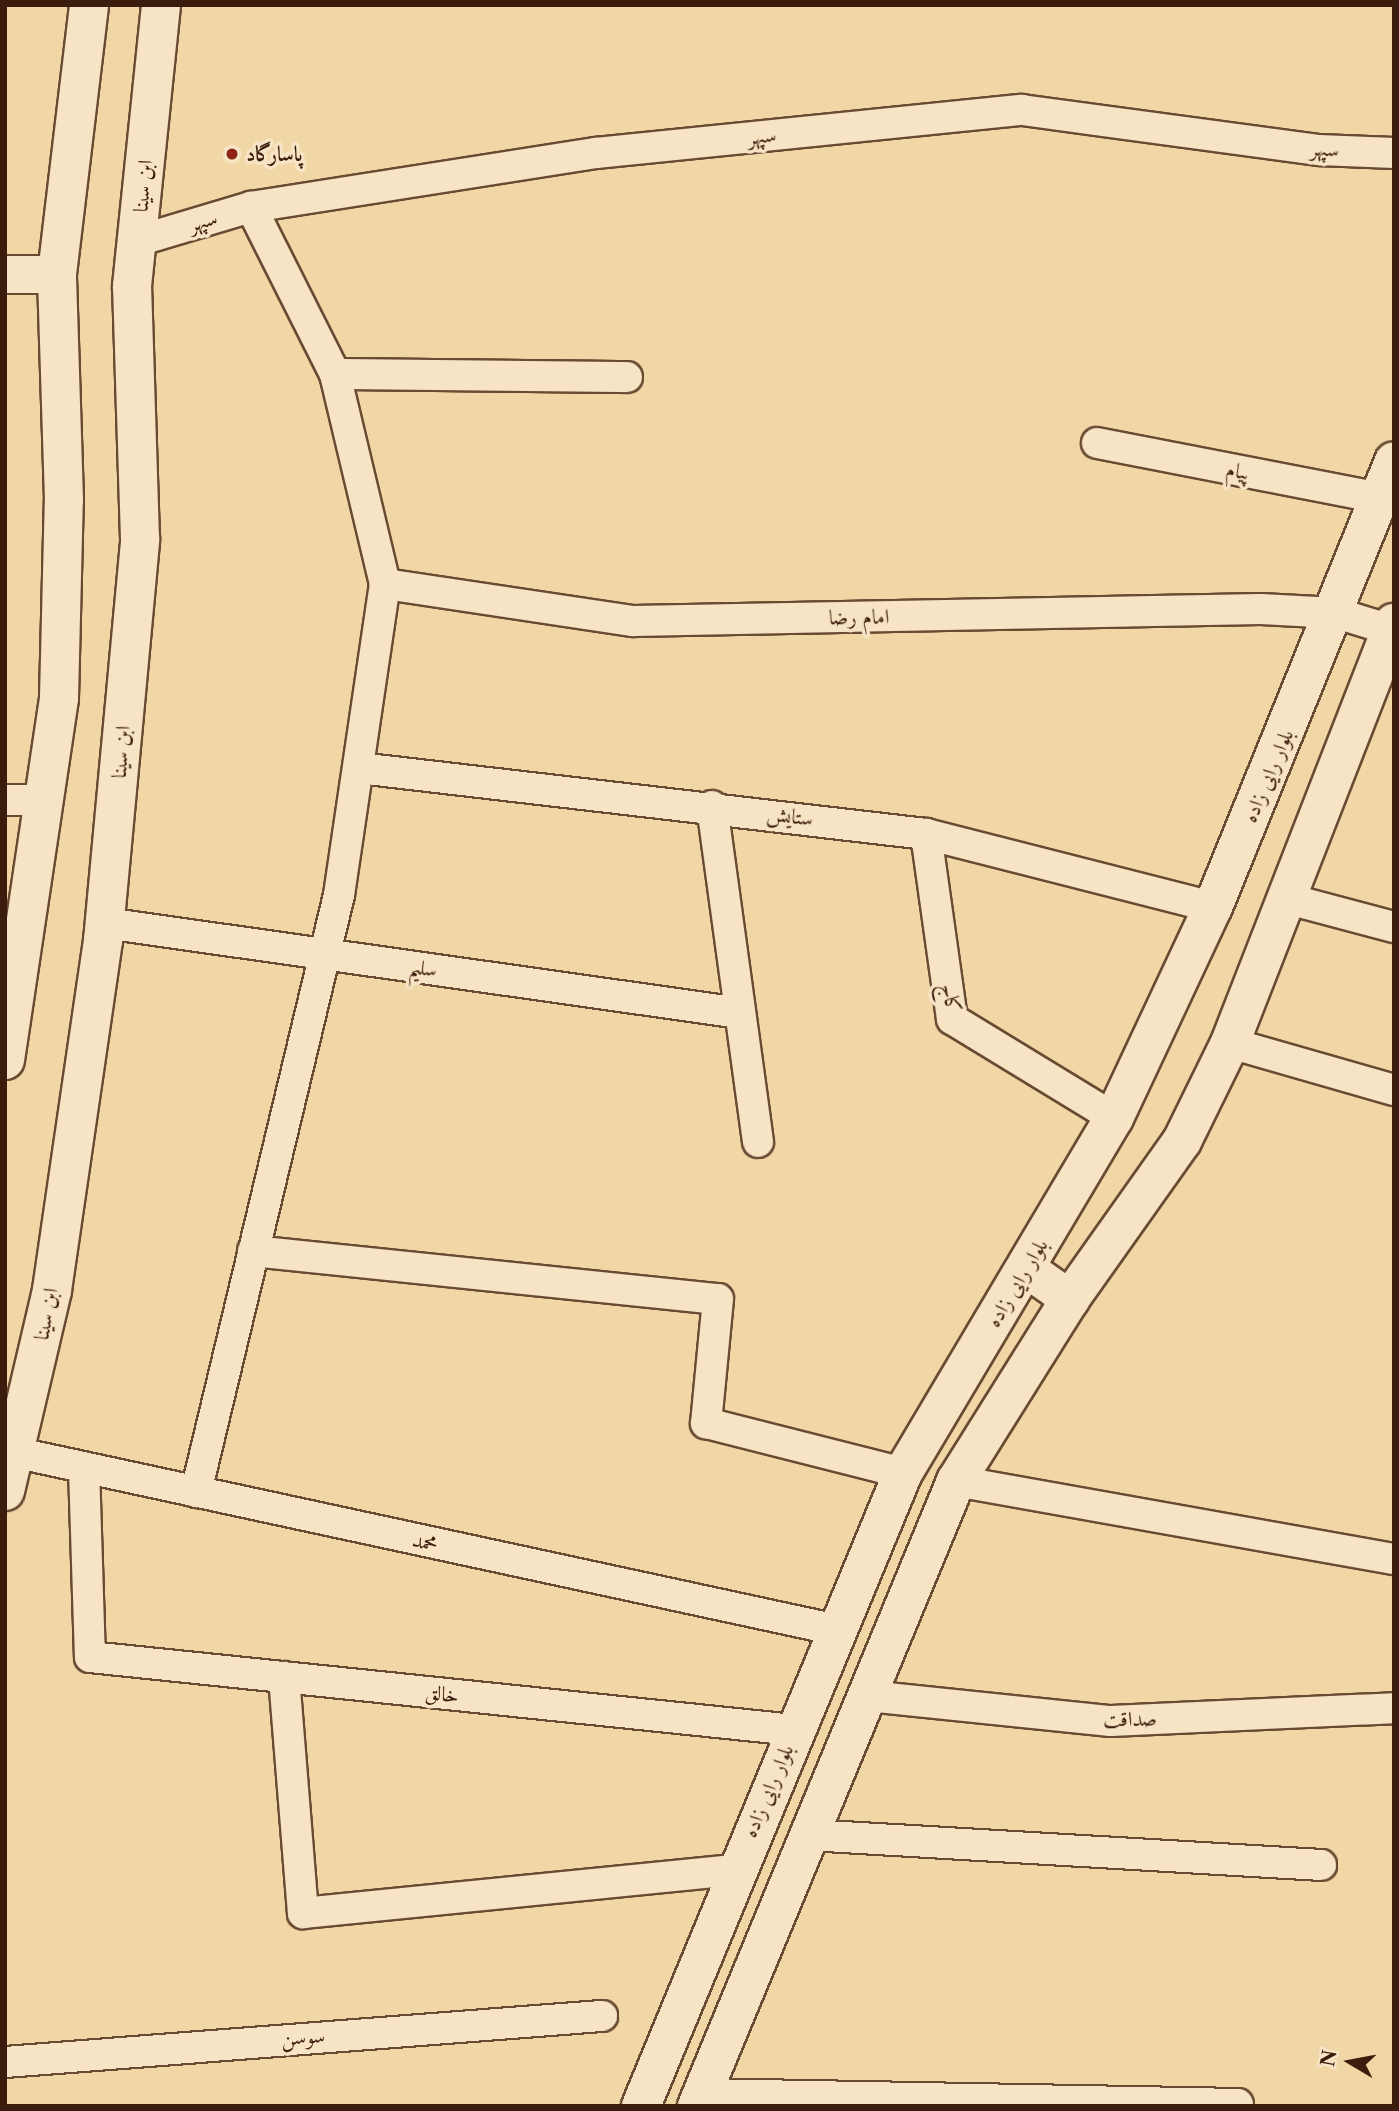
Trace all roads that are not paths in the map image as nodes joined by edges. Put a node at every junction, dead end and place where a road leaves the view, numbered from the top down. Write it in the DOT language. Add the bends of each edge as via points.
graph roads {
  1 [pos="89,5"];
  2 [pos="161,5"];
  3 [pos="1394,153"];
  4 [pos="251,207"];
  5 [pos="137,241"];
  6 [pos="5,274"];
  7 [pos="57,274"];
  8 [pos="335,374"];
  9 [pos="627,377"];
  10 [pos="1097,443"];
  11 [pos="1394,461"];
  12 [pos="1380,498"];
  13 [pos="385,584"];
  14 [pos="1336,613"];
  15 [pos="1393,628"];
  16 [pos="359,768"];
  17 [pos="24,800"];
  18 [pos="712,806"];
  19 [pos="926,834"];
  20 [pos="1285,898"];
  21 [pos="1213,907"];
  22 [pos="105,923"];
  23 [pos="1394,927"];
  24 [pos="325,954"];
  25 [pos="740,1013"];
  26 [pos="1230,1043"];
  27 [pos="5,1060"];
  28 [pos="1394,1090"];
  29 [pos="1114,1118"];
  30 [pos="758,1142"];
  31 [pos="253,1251"];
  32 [pos="1026,1268"];
  33 [pos="1070,1299"];
  34 [pos="18,1453"];
  35 [pos="84,1468"];
  36 [pos="903,1473"];
  37 [pos="956,1481"];
  38 [pos="5,1491"];
  39 [pos="196,1492"];
  40 [pos="1394,1559"];
  41 [pos="833,1629"];
  42 [pos="284,1678"];
  43 [pos="868,1696"];
  44 [pos="1394,1708"];
  45 [pos="794,1730"];
  46 [pos="809,1835"];
  47 [pos="1321,1865"];
  48 [pos="734,1870"];
  49 [pos="601,2017"];
  50 [pos="5,2062"];
  51 [pos="698,2100"];
  52 [pos="1238,2104"];
  53 [pos="641,2106"];
  1 -- 7 [label="main road"];
  2 -- 5 [label="main road, ابن سینا"];
  3 -- 4 [label="street, سپهر" via="1319,150 1022,110 596,153"];
  4 -- 5 [label="street, سپهر"];
  4 -- 8 [label="street"];
  5 -- 22 [label="main road, ابن سینا" via="132,285 140,539"];
  6 -- 7 [label="street"];
  7 -- 17 [label="main road" via="64,500 59,698"];
  8 -- 9 [label="street"];
  8 -- 13 [label="street"];
  10 -- 12 [label="street, پیام"];
  11 -- 12 [label="main road, بلوار رایی زاده"];
  12 -- 14 [label="main road, بلوار رایی زاده"];
  13 -- 14 [label="street, امام رضا" via="633,621 1261,609"];
  13 -- 16 [label="street"];
  14 -- 15 [label="street, امام رضا"];
  14 -- 21 [label="main road, بلوار رایی زاده"];
  15 -- 20 [label="main road"];
  16 -- 18 [label="street, ستایش"];
  16 -- 24 [label="street"];
  17 -- 27 [label="main road" via="23,968"];
  18 -- 19 [label="street, ستایش"];
  18 -- 25 [label="street"];
  19 -- 21 [label="street, ستایش"];
  19 -- 29 [label="street, کاج" via="952,1019"];
  20 -- 23 [label="street"];
  20 -- 26 [label="main road"];
  21 -- 29 [label="main road, بلوار رایی زاده"];
  22 -- 24 [label="street, سلیم"];
  22 -- 34 [label="main road, ابن سینا" via="51,1290"];
  24 -- 25 [label="street, سلیم"];
  24 -- 31 [label="street"];
  25 -- 30 [label="street"];
  26 -- 28 [label="street"];
  26 -- 33 [label="main road" via="1182,1141"];
  29 -- 32 [label="main road, بلوار رایی زاده"];
  31 -- 36 [label="street" via="718,1299 706,1423"];
  31 -- 39 [label="street"];
  32 -- 33 [label="street"];
  32 -- 36 [label="main road, بلوار رایی زاده"];
  33 -- 37 [label="main road"];
  34 -- 35 [label="street, محمد"];
  34 -- 38 [label="main road, ابن سینا"];
  35 -- 39 [label="street, محمد"];
  35 -- 42 [label="street, خالق" via="90,1657"];
  36 -- 41 [label="main road, بلوار رایی زاده"];
  37 -- 40 [label="street"];
  37 -- 43 [label="main road"];
  39 -- 41 [label="street, محمد"];
  41 -- 45 [label="main road, بلوار رایی زاده"];
  42 -- 45 [label="street, خالق"];
  42 -- 48 [label="street" via="303,1913"];
  43 -- 44 [label="street, صداقت" via="1111,1721"];
  43 -- 46 [label="main road"];
  45 -- 48 [label="main road, بلوار رایی زاده"];
  46 -- 47 [label="street"];
  46 -- 51 [label="main road"];
  48 -- 53 [label="main road, بلوار رایی زاده"];
  49 -- 50 [label="street, سوسن"];
  51 -- 52 [label="street"];
}
